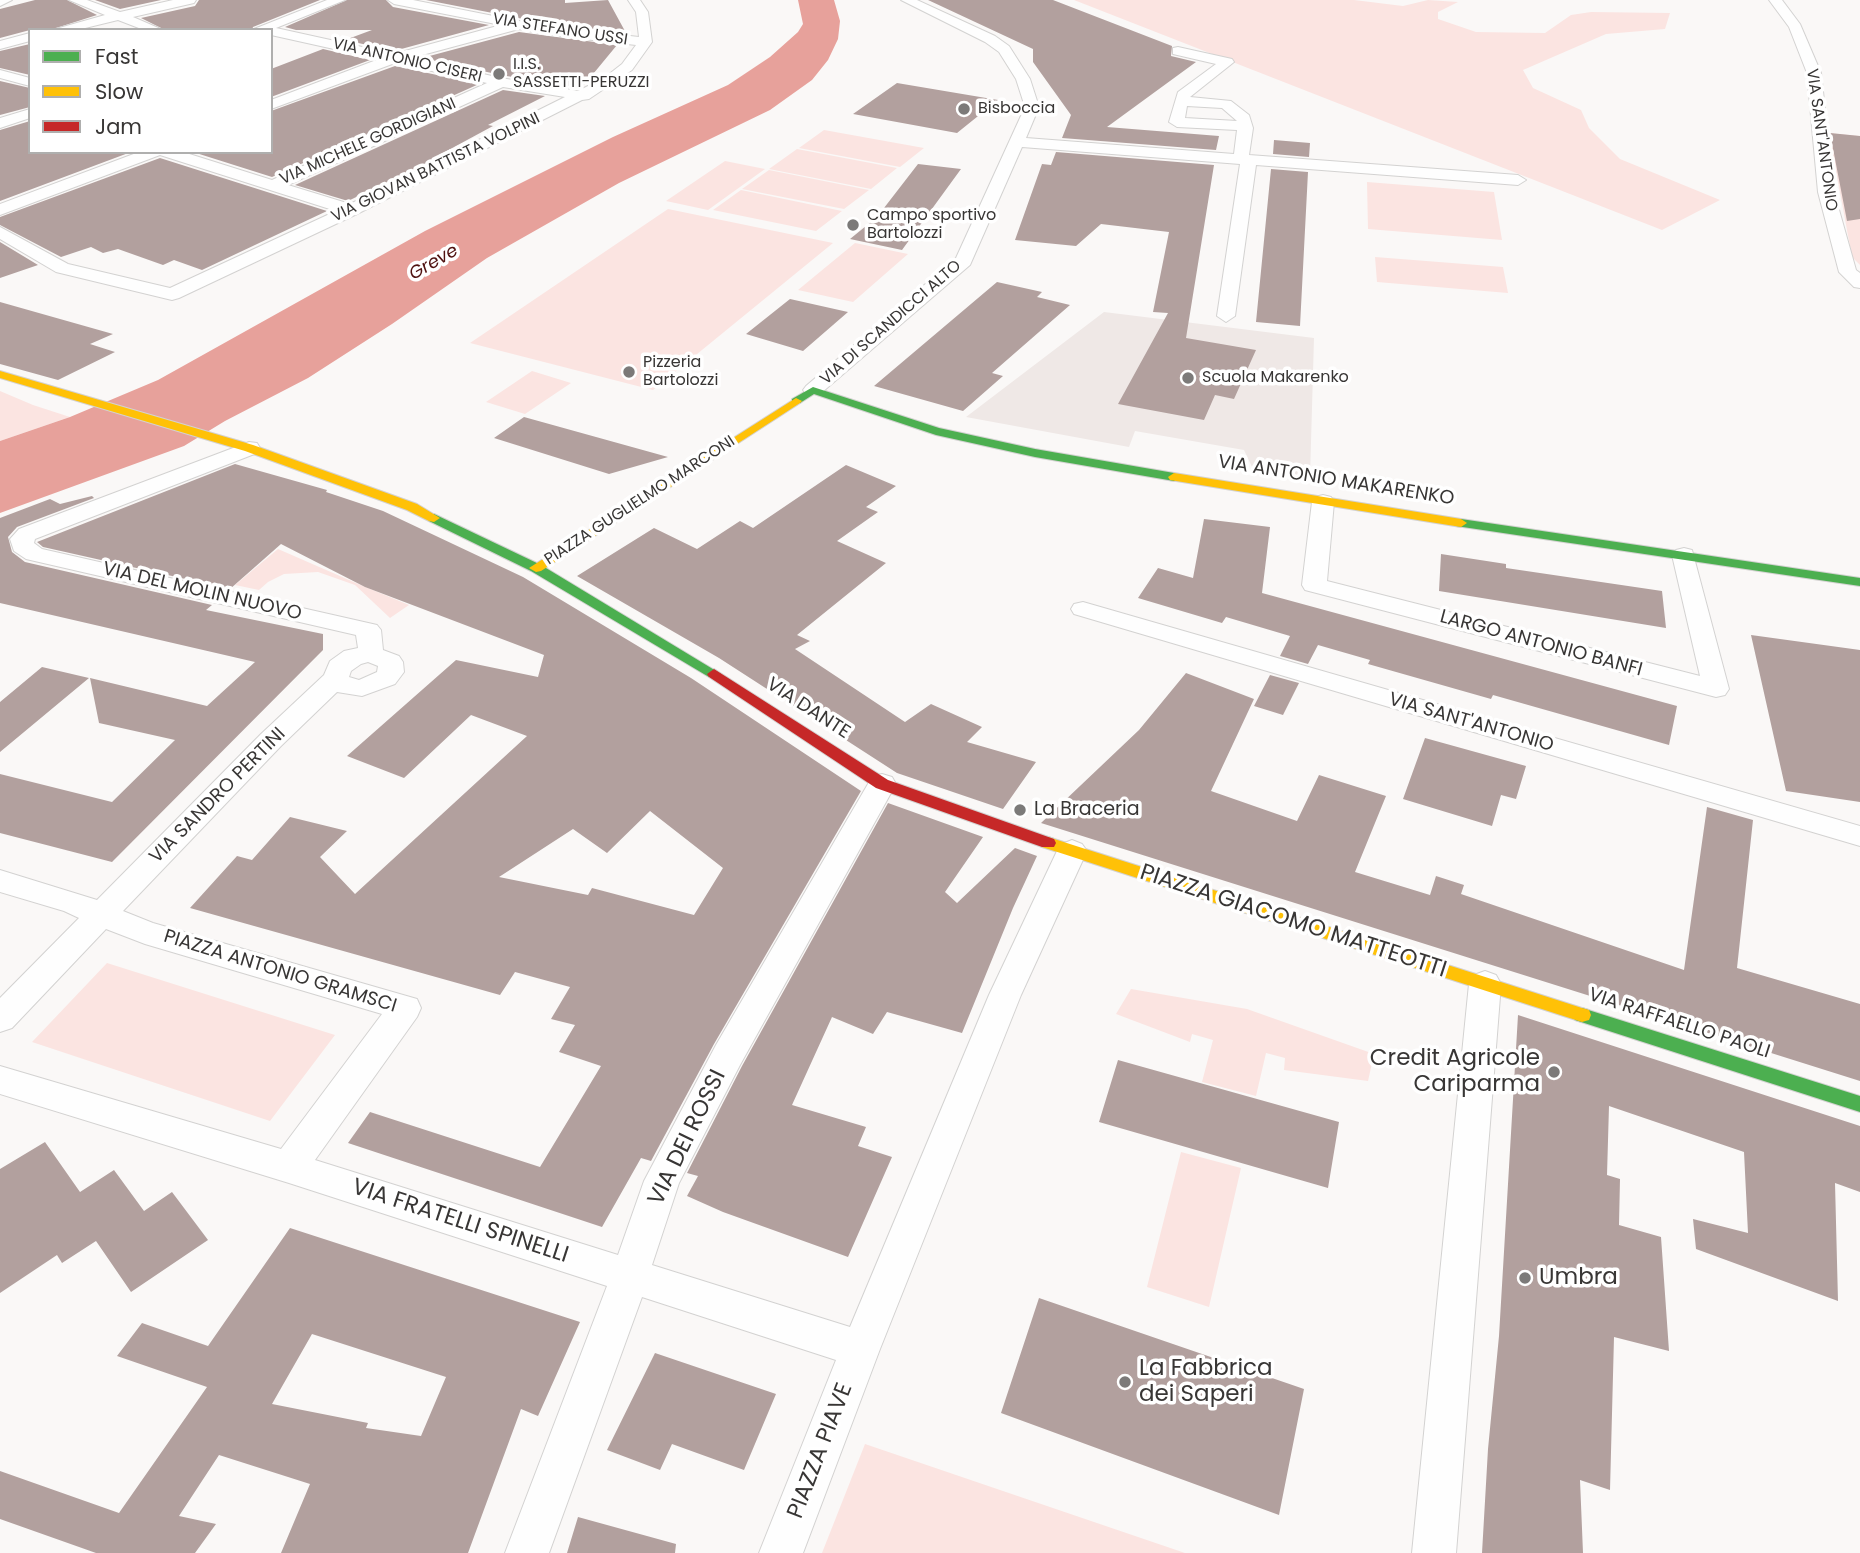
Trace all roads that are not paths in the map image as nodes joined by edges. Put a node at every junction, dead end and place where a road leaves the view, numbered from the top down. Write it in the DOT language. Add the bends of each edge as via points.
graph roads {
  1 [pos="6,0"];
  2 [pos="75,0"];
  3 [pos="190,0"];
  4 [pos="339,0"];
  5 [pos="394,0"];
  6 [pos="634,0"];
  7 [pos="906,0"];
  8 [pos="1775,0"];
  9 [pos="0,2"];
  10 [pos="115,15"];
  11 [pos="518,25"];
  12 [pos="66,28"];
  13 [pos="151,28"];
  14 [pos="270,28"];
  15 [pos="273,32"];
  16 [pos="28,38"];
  17 [pos="645,42"];
  18 [pos="0,45"];
  19 [pos="1178,51"];
  20 [pos="395,58"];
  21 [pos="0,74"];
  22 [pos="28,81"];
  23 [pos="501,82"];
  24 [pos="584,96"];
  25 [pos="273,104"];
  26 [pos="28,114"];
  27 [pos="0,123"];
  28 [pos="1016,142"];
  29 [pos="148,154"];
  30 [pos="173,154"];
  31 [pos="1245,160"];
  32 [pos="1518,180"];
  33 [pos="274,185"];
  34 [pos="0,210"];
  35 [pos="351,211"];
  36 [pos="0,232"];
  37 [pos="1860,283"];
  38 [pos="1226,316"];
  39 [pos="0,374"];
  40 [pos="813,390"];
  41 [pos="249,448"];
  42 [pos="1323,502"];
  43 [pos="11,542"];
  44 [pos="1684,555"];
  45 [pos="536,568"];
  46 [pos="1860,582"];
  47 [pos="1083,610"];
  48 [pos="371,654"];
  49 [pos="882,784"];
  50 [pos="1860,836"];
  51 [pos="1072,851"];
  52 [pos="0,881"];
  53 [pos="101,915"];
  54 [pos="1485,984"];
  55 [pos="0,1019"];
  56 [pos="0,1080"];
  57 [pos="1860,1104"];
  58 [pos="289,1167"];
  59 [pos="630,1276"];
  60 [pos="860,1349"];
  61 [pos="527,1553"];
  62 [pos="781,1553"];
  63 [pos="1434,1553"];
  1 -- 9 [label="street"];
  2 -- 10 [label="street"];
  3 -- 10 [label="street"];
  4 -- 14 [label="street"];
  5 -- 11 [label="street, VIA STEFANO USSI"];
  6 -- 17 [label="street" via="642,12"];
  7 -- 28 [label="street, VIA DI SCANDICCI ALTO" via="1007,52 1032,107"];
  8 -- 37 [label="street, VIA SANT'ANTONIO" via="1794,27 1814,73 1826,192 1848,272"];
  10 -- 12 [label="street"];
  10 -- 13 [label="street"];
  11 -- 17 [label="street, VIA STEFANO USSI"];
  11 -- 20 [label="street"];
  15 -- 20 [label="street, VIA ANTONIO CISERI"];
  16 -- 18 [label="street"];
  17 -- 24 [label="street, VIA GIOVAN BATTISTA VOLPINI" via="619,75"];
  19 -- 31 [label="street" via="1227,62 1183,95 1177,122 1245,126"];
  20 -- 23 [label="street, VIA ANTONIO CISERI"];
  20 -- 25 [label="street"];
  21 -- 22 [label="street"];
  23 -- 24 [label="street, VIA ANTONIO CISERI"];
  23 -- 33 [label="street, VIA MICHELE GORDIGIANI"];
  24 -- 35 [label="street, VIA GIOVAN BATTISTA VOLPINI"];
  26 -- 27 [label="street"];
  28 -- 31 [label="street"];
  28 -- 40 [label="street, VIA DI SCANDICCI ALTO" via="964,261"];
  29 -- 34 [label="street"];
  30 -- 33 [label="street"];
  31 -- 32 [label="street"];
  31 -- 38 [label="street"];
  33 -- 35 [label="street"];
  35 -- 36 [label="street, VIA GIOVAN BATTISTA VOLPINI" via="172,294 62,268"];
  39 -- 41 [label="main road, PIAZZA GUGLIELMO MARCONI"];
  40 -- 42 [label="main road, VIA ANTONIO MAKARENKO" via="974,440"];
  40 -- 45 [label="main road, PIAZZA GUGLIELMO MARCONI"];
  41 -- 43 [label="street, VIA DEL MOLIN NUOVO"];
  41 -- 45 [label="main road, PIAZZA GUGLIELMO MARCONI" via="412,508"];
  42 -- 44 [label="main road, VIA ANTONIO MAKARENKO"];
  42 -- 44 [label="street, LARGO ANTONIO BANFI" via="1314,585 1716,689"];
  43 -- 48 [label="street, VIA DEL MOLIN NUOVO" via="34,554 368,630"];
  44 -- 46 [label="main road, VIA ANTONIO MAKARENKO"];
  45 -- 49 [label="main road, VIA DANTE" via="705,668"];
  47 -- 50 [label="street, VIA SANT'ANTONIO"];
  48 -- 53 [label="street, VIA SANDRO PERTINI" via="390,662 391,672 379,682 352,688 336,678"];
  49 -- 51 [label="main road, VIA DANTE"];
  49 -- 59 [label="street, VIA DEI ROSSI" via="662,1181"];
  51 -- 54 [label="main road, PIAZZA GIACOMO MATTEOTTI"];
  51 -- 60 [label="street" via="1015,974"];
  52 -- 53 [label="street" via="74,902"];
  53 -- 55 [label="street"];
  53 -- 58 [label="street, PIAZZA ANTONIO GRAMSCI" via="405,1008"];
  54 -- 57 [label="main road, VIA RAFFAELLO PAOLI"];
  54 -- 63 [label="street"];
  56 -- 58 [label="street"];
  58 -- 59 [label="street, VIA FRATELLI SPINELLI"];
  59 -- 60 [label="street, VIA FRATELLI SPINELLI"];
  59 -- 61 [label="street, VIA DEI ROSSI"];
  60 -- 62 [label="street, PIAZZA PIAVE"];
}
